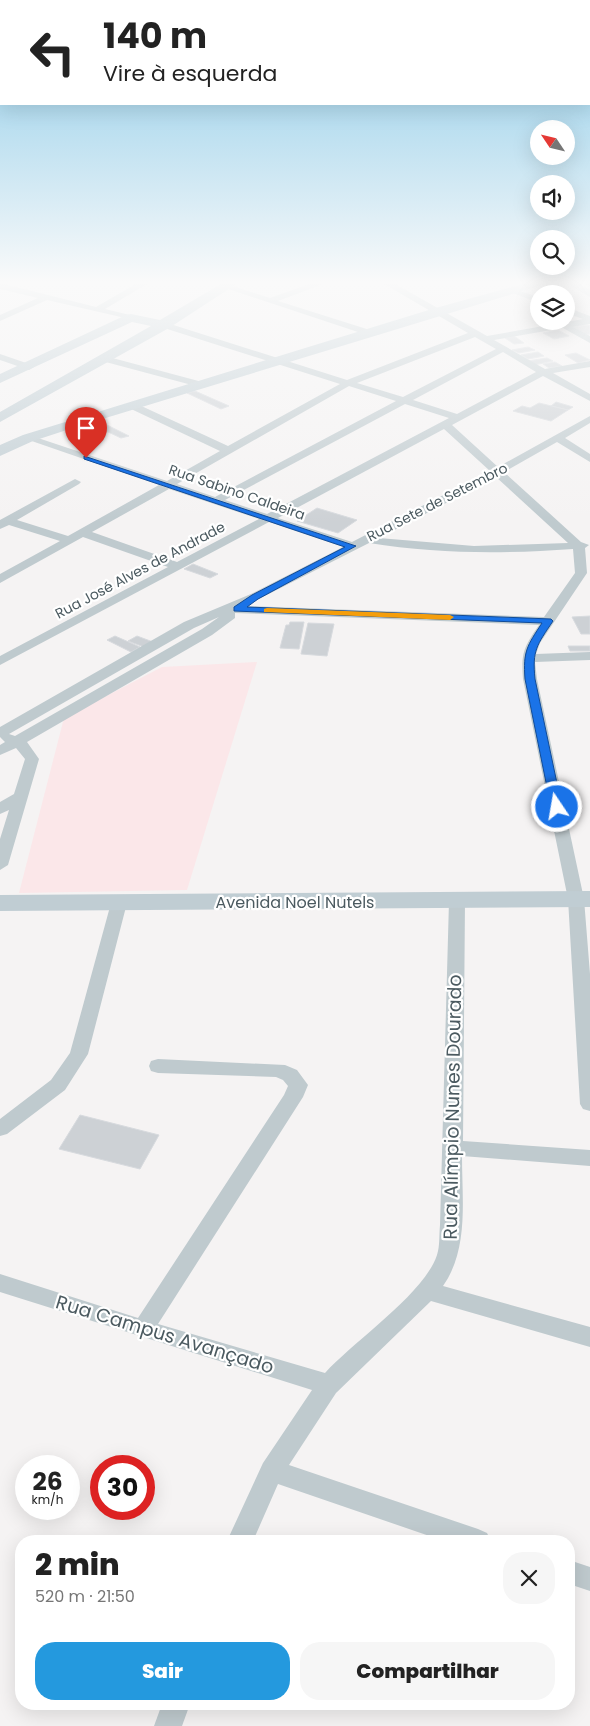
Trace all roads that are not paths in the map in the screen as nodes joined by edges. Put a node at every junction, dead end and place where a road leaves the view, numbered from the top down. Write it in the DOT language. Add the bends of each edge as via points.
graph roads {
  1 [pos="13,362"];
  2 [pos="41,362"];
  3 [pos="100,362"];
  4 [pos="115,362"];
  5 [pos="280,362"];
  6 [pos="284,362"];
  7 [pos="408,362"];
  8 [pos="478,362"];
  9 [pos="524,362"];
  10 [pos="590,364"];
  11 [pos="29,367"];
  12 [pos="543,372"];
  13 [pos="0,379"];
  14 [pos="350,382"];
  15 [pos="203,385"];
  16 [pos="590,398"];
  17 [pos="403,401"];
  18 [pos="133,406"];
  19 [pos="456,417"];
  20 [pos="0,418"];
  21 [pos="590,419"];
  22 [pos="445,424"];
  23 [pos="28,438"];
  24 [pos="558,438"];
  25 [pos="228,450"];
  26 [pos="0,452"];
  27 [pos="590,459"];
  28 [pos="497,472"];
  29 [pos="75,482"];
  30 [pos="167,484"];
  31 [pos="215,501"];
  32 [pos="267,519"];
  33 [pos="4,523"];
  34 [pos="83,533"];
  35 [pos="366,539"];
  36 [pos="70,540"];
  37 [pos="585,545"];
  38 [pos="352,546"];
  39 [pos="178,566"];
  40 [pos="586,573"];
  41 [pos="0,579"];
  42 [pos="232,609"];
  43 [pos="548,621"];
  44 [pos="590,656"];
  45 [pos="528,658"];
  46 [pos="0,662"];
  47 [pos="0,733"];
  48 [pos="16,742"];
  49 [pos="0,751"];
  50 [pos="19,797"];
  51 [pos="0,809"];
  52 [pos="0,865"];
  53 [pos="583,899"];
  54 [pos="457,901"];
  55 [pos="0,903"];
  56 [pos="119,903"];
  57 [pos="158,1066"];
  58 [pos="590,1104"];
  59 [pos="0,1129"];
  60 [pos="451,1148"];
  61 [pos="590,1158"];
  62 [pos="0,1283"];
  63 [pos="426,1290"];
  64 [pos="143,1329"];
  65 [pos="590,1337"];
  66 [pos="330,1385"];
  67 [pos="272,1471"];
  68 [pos="243,1535"];
  69 [pos="460,1535"];
  70 [pos="575,1574"];
  71 [pos="590,1579"];
  72 [pos="174,1710"];
  73 [pos="168,1726"];
  1 -- 11 [label="street"];
  2 -- 11 [label="street"];
  3 -- 20 [label="street"];
  4 -- 15 [label="street"];
  5 -- 15 [label="street"];
  6 -- 14 [label="street"];
  7 -- 14 [label="street"];
  8 -- 17 [label="street"];
  9 -- 12 [label="street"];
  10 -- 12 [label="street, Rua José Alves de Andrade"];
  11 -- 13 [label="street"];
  12 -- 16 [label="street"];
  12 -- 19 [label="street, Rua José Alves de Andrade"];
  14 -- 17 [label="street"];
  14 -- 25 [label="street"];
  15 -- 18 [label="street"];
  17 -- 19 [label="street"];
  17 -- 31 [label="street"];
  18 -- 23 [label="street"];
  18 -- 25 [label="street"];
  19 -- 22 [label="street, Rua José Alves de Andrade"];
  21 -- 24 [label="street, Rua Sete de Setembro"];
  22 -- 28 [label="street"];
  22 -- 32 [label="street, Rua José Alves de Andrade"];
  23 -- 26 [label="street"];
  23 -- 30 [label="street, Rua Sabino Caldeira"];
  24 -- 27 [label="street"];
  24 -- 28 [label="street, Rua Sete de Setembro"];
  25 -- 30 [label="street"];
  28 -- 35 [label="street, Rua Sete de Setembro"];
  28 -- 37 [label="street"];
  29 -- 33 [label="street"];
  30 -- 31 [label="street, Rua Sabino Caldeira"];
  30 -- 34 [label="street"];
  31 -- 32 [label="street, Rua Sabino Caldeira"];
  32 -- 38 [label="street, Rua Sabino Caldeira"];
  32 -- 39 [label="street, Rua José Alves de Andrade"];
  33 -- 36 [label="street"];
  34 -- 36 [label="street"];
  34 -- 39 [label="street"];
  35 -- 37 [label="street" via="457,548"];
  35 -- 38 [label="street, Rua Sete de Setembro"];
  36 -- 41 [label="street"];
  37 -- 40 [label="street"];
  38 -- 42 [label="street, Rua Sete de Setembro"];
  39 -- 46 [label="street, Rua José Alves de Andrade"];
  40 -- 43 [label="street"];
  42 -- 43 [label="street"];
  42 -- 47 [label="street, Rua Sete de Setembro" via="189,625"];
  42 -- 48 [label="street, Rua Sete de Setembro" via="207,632"];
  43 -- 45 [label="street" via="533,643"];
  44 -- 45 [label="street"];
  45 -- 53 [label="street" via="530,679"];
  47 -- 48 [label="street"];
  48 -- 49 [label="street, Rua Sete de Setembro"];
  48 -- 50 [label="street" via="30,752 32,759"];
  50 -- 51 [label="street"];
  50 -- 52 [label="street" via="10,839"];
  53 -- 54 [label="street, Avenida Noel Nutels"];
  53 -- 58 [label="street"];
  54 -- 56 [label="street, Avenida Noel Nutels"];
  54 -- 60 [label="street, Rua Alímpio Nunes Dourado"];
  55 -- 56 [label="street, Avenida Noel Nutels"];
  56 -- 59 [label="street" via="76,1060 58,1086"];
  57 -- 64 [label="street" via="278,1070 290,1075 298,1086"];
  60 -- 61 [label="street"];
  60 -- 63 [label="street, Rua Alímpio Nunes Dourado" via="448,1255 442,1270"];
  62 -- 64 [label="street, Rua Campus Avançado"];
  63 -- 65 [label="street"];
  63 -- 66 [label="street, Rua Alímpio Nunes Dourado"];
  64 -- 66 [label="street, Rua Campus Avançado"];
  66 -- 67 [label="street, Rua Alímpio Nunes Dourado" via="304,1419"];
  67 -- 68 [label="street, Rua Alímpio Nunes Dourado"];
  67 -- 69 [label="street"];
  70 -- 71 [label="street"];
  72 -- 73 [label="street"];
}
